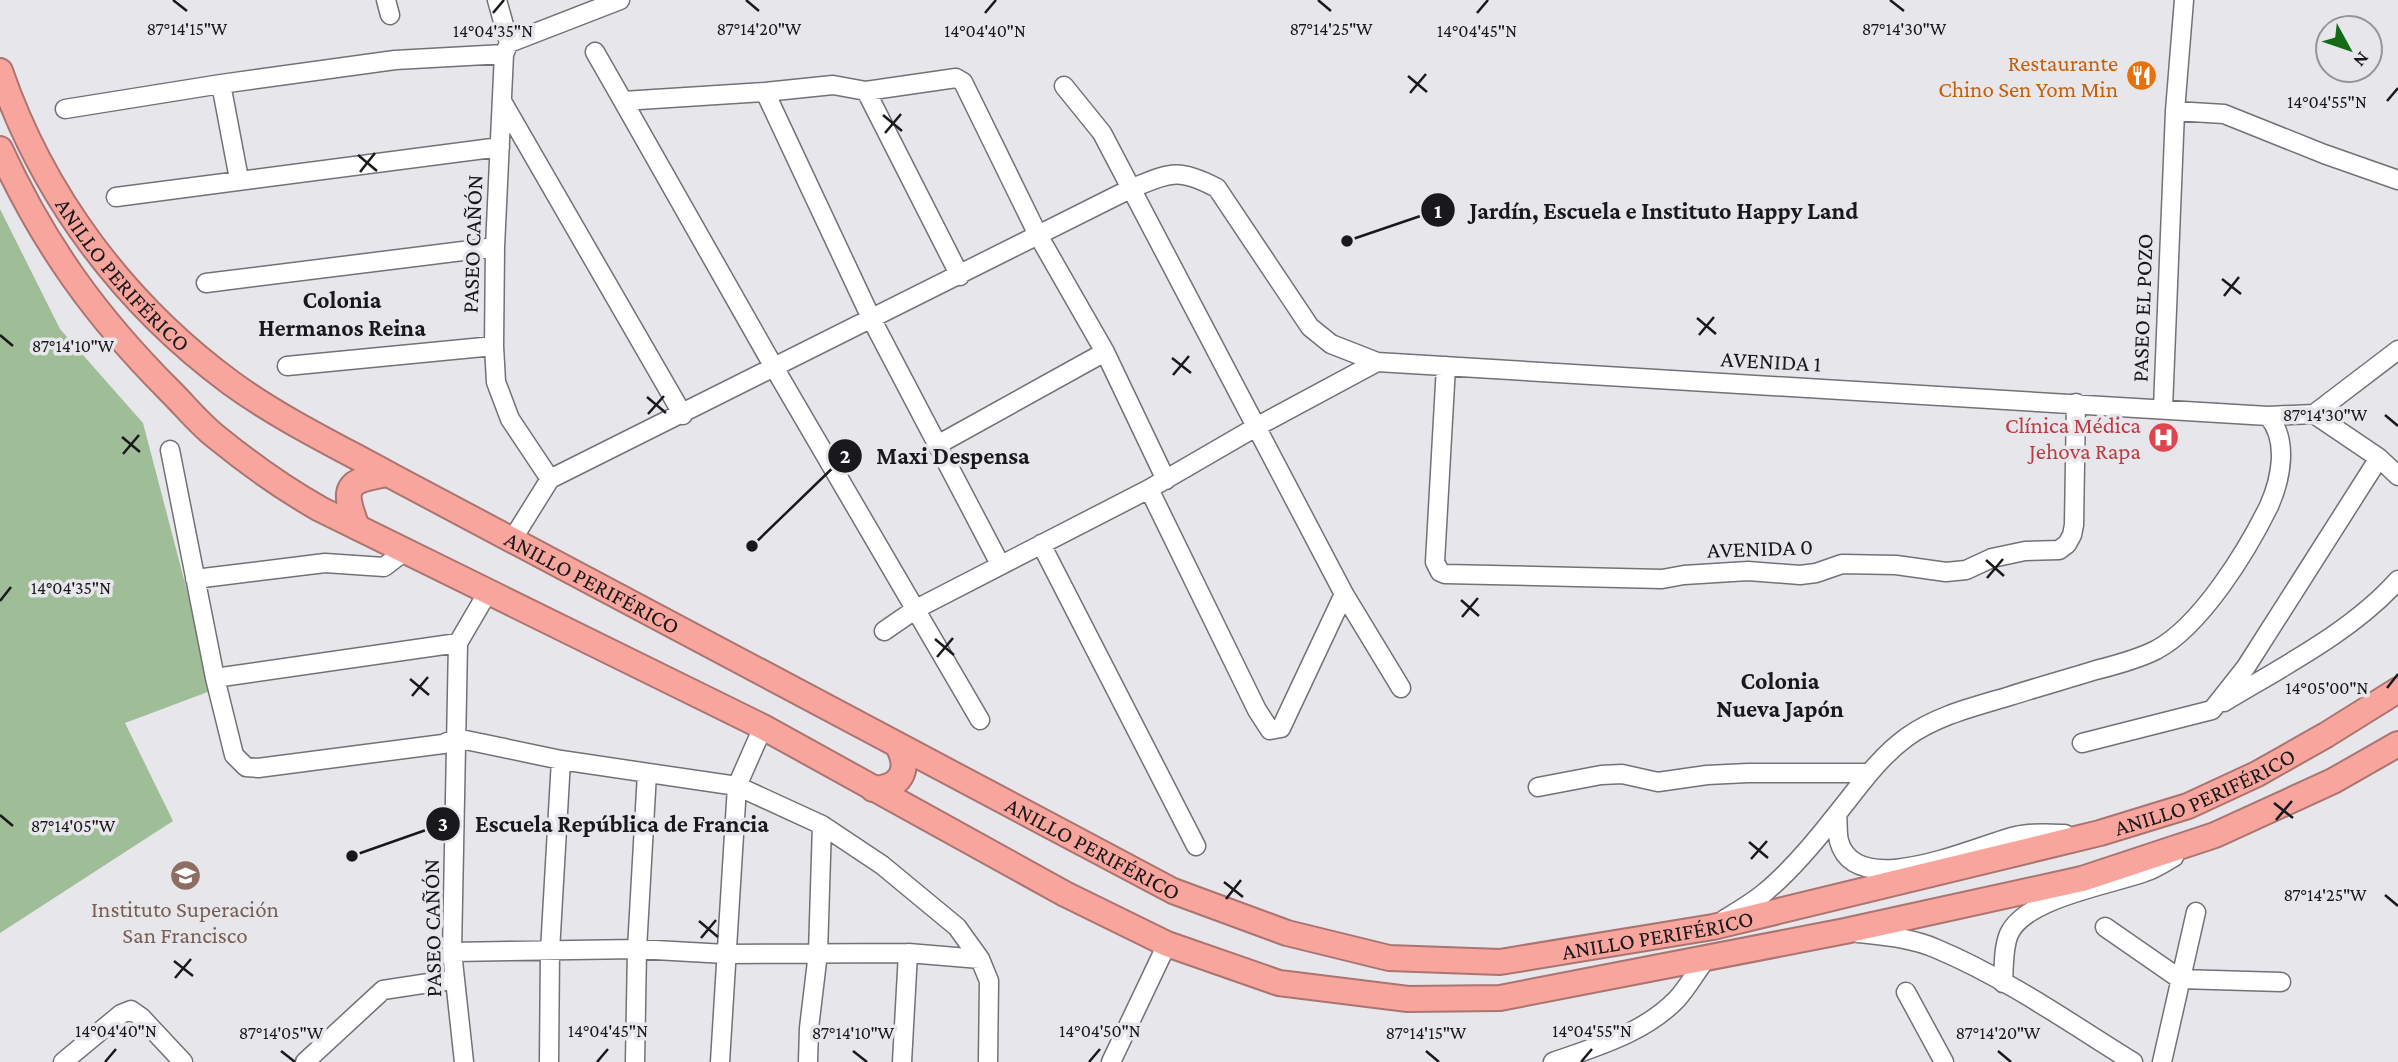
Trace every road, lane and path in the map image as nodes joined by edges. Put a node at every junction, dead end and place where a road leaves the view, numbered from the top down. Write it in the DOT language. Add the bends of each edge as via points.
graph roads {
  1 [pos="497,0"];
  2 [pos="2184,0"];
  3 [pos="613,2"];
  4 [pos="507,48"];
  5 [pos="595,52"];
  6 [pos="0,71"];
  7 [pos="221,84"];
  8 [pos="1064,86"];
  9 [pos="866,91"];
  10 [pos="765,92"];
  11 [pos="623,101"];
  12 [pos="502,102"];
  13 [pos="65,109"];
  14 [pos="2175,111"];
  15 [pos="500,147"];
  16 [pos="0,149"];
  17 [pos="239,179"];
  18 [pos="2398,180"];
  19 [pos="1130,189"];
  20 [pos="116,197"];
  21 [pos="1038,235"];
  22 [pos="495,247"];
  23 [pos="960,276"];
  24 [pos="206,283"];
  25 [pos="873,320"];
  26 [pos="494,346"];
  27 [pos="2398,350"];
  28 [pos="1105,352"];
  29 [pos="1377,362"];
  30 [pos="287,366"];
  31 [pos="1446,366"];
  32 [pos="775,369"];
  33 [pos="2076,403"];
  34 [pos="2163,408"];
  35 [pos="2314,414"];
  36 [pos="683,415"];
  37 [pos="2268,416"];
  38 [pos="1256,427"];
  39 [pos="939,444"];
  40 [pos="170,450"];
  41 [pos="2379,458"];
  42 [pos="388,474"];
  43 [pos="2398,476"];
  44 [pos="550,479"];
  45 [pos="1167,480"];
  46 [pos="1149,489"];
  47 [pos="357,527"];
  48 [pos="512,540"];
  49 [pos="1041,544"];
  50 [pos="405,551"];
  51 [pos="1000,564"];
  52 [pos="195,579"];
  53 [pos="2398,580"];
  54 [pos="489,590"];
  55 [pos="1344,594"];
  56 [pos="916,609"];
  57 [pos="884,631"];
  58 [pos="458,643"];
  59 [pos="215,678"];
  60 [pos="1401,688"];
  61 [pos="2398,690"];
  62 [pos="2212,710"];
  63 [pos="980,720"];
  64 [pos="763,727"];
  65 [pos="456,738"];
  66 [pos="2082,743"];
  67 [pos="2398,744"];
  68 [pos="898,746"];
  69 [pos="561,760"];
  70 [pos="647,773"];
  71 [pos="1868,773"];
  72 [pos="737,786"];
  73 [pos="1538,787"];
  74 [pos="873,789"];
  75 [pos="1837,814"];
  76 [pos="822,825"];
  77 [pos="2100,833"];
  78 [pos="2215,835"];
  79 [pos="1196,846"];
  80 [pos="2196,912"];
  81 [pos="1713,927"];
  82 [pos="2105,927"];
  83 [pos="1845,931"];
  84 [pos="1167,944"];
  85 [pos="637,949"];
  86 [pos="550,951"];
  87 [pos="453,952"];
  88 [pos="818,953"];
  89 [pos="908,953"];
  90 [pos="726,954"];
  91 [pos="980,959"];
  92 [pos="1706,959"];
  93 [pos="455,979"];
  94 [pos="2180,979"];
  95 [pos="2281,982"];
  96 [pos="2003,983"];
  97 [pos="1906,992"];
  98 [pos="63,1062"];
  99 [pos="183,1062"];
  100 [pos="305,1062"];
  101 [pos="464,1062"];
  102 [pos="549,1062"];
  103 [pos="635,1062"];
  104 [pos="720,1062"];
  105 [pos="808,1062"];
  106 [pos="902,1062"];
  107 [pos="988,1062"];
  108 [pos="1111,1062"];
  109 [pos="1553,1062"];
  110 [pos="1944,1062"];
  111 [pos="2133,1062"];
  112 [pos="2162,1062"];
  1 -- 4 [label="street, PASEO CAÑÓN"];
  2 -- 14 [label="street, PASEO EL POZO"];
  3 -- 4 [label="street"];
  4 -- 7 [label="street"];
  4 -- 12 [label="street, PASEO CAÑÓN"];
  5 -- 11 [label="street"];
  6 -- 42 [label="highway, ANILLO PERIFÉRICO" via="31,148 57,195 131,294 232,384"];
  7 -- 13 [label="street"];
  7 -- 17 [label="street"];
  8 -- 19 [label="street" via="1102,133"];
  9 -- 10 [label="street" via="833,85"];
  9 -- 21 [label="street" via="956,78 963,82"];
  9 -- 23 [label="street"];
  10 -- 11 [label="street"];
  10 -- 25 [label="street"];
  11 -- 32 [label="street"];
  12 -- 15 [label="street, PASEO CAÑÓN"];
  12 -- 36 [label="street"];
  14 -- 18 [label="street" via="2224,114"];
  14 -- 34 [label="street, PASEO EL POZO"];
  15 -- 17 [label="street"];
  15 -- 22 [label="street, PASEO CAÑÓN"];
  16 -- 47 [label="highway, ANILLO PERIFÉRICO" via="70,275 129,350 214,435 292,493"];
  17 -- 20 [label="street"];
  19 -- 21 [label="street"];
  19 -- 29 [label="street" via="1170,173 1193,175 1217,188 1310,327 1331,344"];
  19 -- 38 [label="street"];
  21 -- 23 [label="street"];
  21 -- 28 [label="street"];
  22 -- 24 [label="street"];
  22 -- 26 [label="street, PASEO CAÑÓN"];
  23 -- 25 [label="street"];
  25 -- 32 [label="street"];
  25 -- 39 [label="street"];
  26 -- 30 [label="street"];
  26 -- 44 [label="street, PASEO CAÑÓN" via="496,382 510,419"];
  27 -- 35 [label="street"];
  28 -- 39 [label="street"];
  28 -- 45 [label="street"];
  29 -- 31 [label="street, AVENIDA 1"];
  29 -- 38 [label="street"];
  31 -- 33 [label="street, AVENIDA 1"];
  31 -- 33 [label="street, AVENIDA 0" via="1435,562 1445,573 1635,580 1748,571 1800,575 1842,564 1947,572 1966,570 2003,555 2059,550 2067,544 2074,525"];
  32 -- 36 [label="street"];
  32 -- 56 [label="street"];
  33 -- 34 [label="street, AVENIDA 1"];
  34 -- 37 [label="street, PASEO EL POZO"];
  35 -- 37 [label="street, PASEO EL POZO"];
  35 -- 41 [label="street"];
  36 -- 44 [label="street"];
  37 -- 71 [label="street" via="2280,435 2277,488 2255,533 2208,603 2179,635 2156,650 2118,664 1942,716 1907,737"];
  38 -- 45 [label="street"];
  38 -- 55 [label="street"];
  39 -- 51 [label="street"];
  40 -- 52 [label="street"];
  41 -- 43 [label="street"];
  41 -- 62 [label="street" via="2246,667"];
  42 -- 47 [label="highway" via="354,483 349,504"];
  42 -- 48 [label="highway, ANILLO PERIFÉRICO"];
  44 -- 48 [label="street"];
  45 -- 46 [label="street"];
  46 -- 49 [label="street"];
  46 -- 55 [label="street" via="1270,730 1281,728 1287,719"];
  47 -- 50 [label="highway, ANILLO PERIFÉRICO"];
  48 -- 68 [label="highway, ANILLO PERIFÉRICO"];
  49 -- 51 [label="street"];
  49 -- 79 [label="street"];
  50 -- 52 [label="street" via="384,567 325,563"];
  50 -- 54 [label="highway, ANILLO PERIFÉRICO"];
  51 -- 56 [label="street"];
  52 -- 59 [label="street"];
  53 -- 62 [label="street" via="2334,634"];
  54 -- 58 [label="street, PASEO CAÑÓN"];
  54 -- 64 [label="highway, ANILLO PERIFÉRICO"];
  55 -- 60 [label="street"];
  56 -- 57 [label="street"];
  56 -- 63 [label="street"];
  58 -- 59 [label="street"];
  58 -- 65 [label="street, PASEO CAÑÓN"];
  59 -- 65 [label="street" via="234,755 246,767 443,744"];
  61 -- 77 [label="highway, ANILLO PERIFÉRICO" via="2257,774 2188,806"];
  62 -- 66 [label="street"];
  64 -- 72 [label="street"];
  64 -- 74 [label="highway, ANILLO PERIFÉRICO"];
  65 -- 69 [label="street"];
  65 -- 87 [label="street, PASEO CAÑÓN"];
  67 -- 78 [label="highway, ANILLO PERIFÉRICO" via="2333,781"];
  68 -- 74 [label="highway" via="904,770 897,782"];
  68 -- 81 [label="highway, ANILLO PERIFÉRICO" via="1173,891 1287,933 1389,958 1500,962"];
  69 -- 70 [label="street"];
  69 -- 86 [label="street"];
  70 -- 72 [label="street"];
  70 -- 85 [label="street"];
  71 -- 73 [label="street" via="1721,774 1658,782 1622,774"];
  71 -- 75 [label="street"];
  72 -- 76 [label="street"];
  72 -- 90 [label="street"];
  74 -- 84 [label="highway, ANILLO PERIFÉRICO"];
  75 -- 77 [label="street" via="1839,842 1848,857 1874,870 1899,870 2019,835"];
  75 -- 81 [label="street" via="1764,893"];
  76 -- 88 [label="street"];
  76 -- 91 [label="street" via="882,864 957,927"];
  77 -- 81 [label="highway, ANILLO PERIFÉRICO"];
  78 -- 83 [label="highway, ANILLO PERIFÉRICO" via="2082,879"];
  78 -- 96 [label="street" via="2148,872 2045,904 2023,917 2010,933"];
  80 -- 94 [label="street"];
  82 -- 94 [label="street"];
  83 -- 92 [label="highway, ANILLO PERIFÉRICO"];
  83 -- 96 [label="street" via="1903,938 1936,948"];
  84 -- 92 [label="highway, ANILLO PERIFÉRICO" via="1279,983 1408,999 1500,998"];
  84 -- 108 [label="street"];
  85 -- 86 [label="street"];
  85 -- 90 [label="street"];
  85 -- 103 [label="street"];
  86 -- 87 [label="street"];
  86 -- 102 [label="street"];
  87 -- 93 [label="street, PASEO CAÑÓN"];
  88 -- 89 [label="street"];
  88 -- 90 [label="street"];
  88 -- 105 [label="street"];
  89 -- 91 [label="street"];
  89 -- 106 [label="street"];
  90 -- 104 [label="street"];
  91 -- 107 [label="street" via="989,981"];
  92 -- 109 [label="street" via="1676,1000 1645,1024"];
  93 -- 100 [label="street" via="383,990"];
  93 -- 101 [label="street, PASEO CAÑÓN"];
  94 -- 95 [label="street"];
  94 -- 112 [label="street"];
  96 -- 111 [label="street"];
  97 -- 110 [label="street"];
  98 -- 99 [label="street" via="131,1010"];
}
